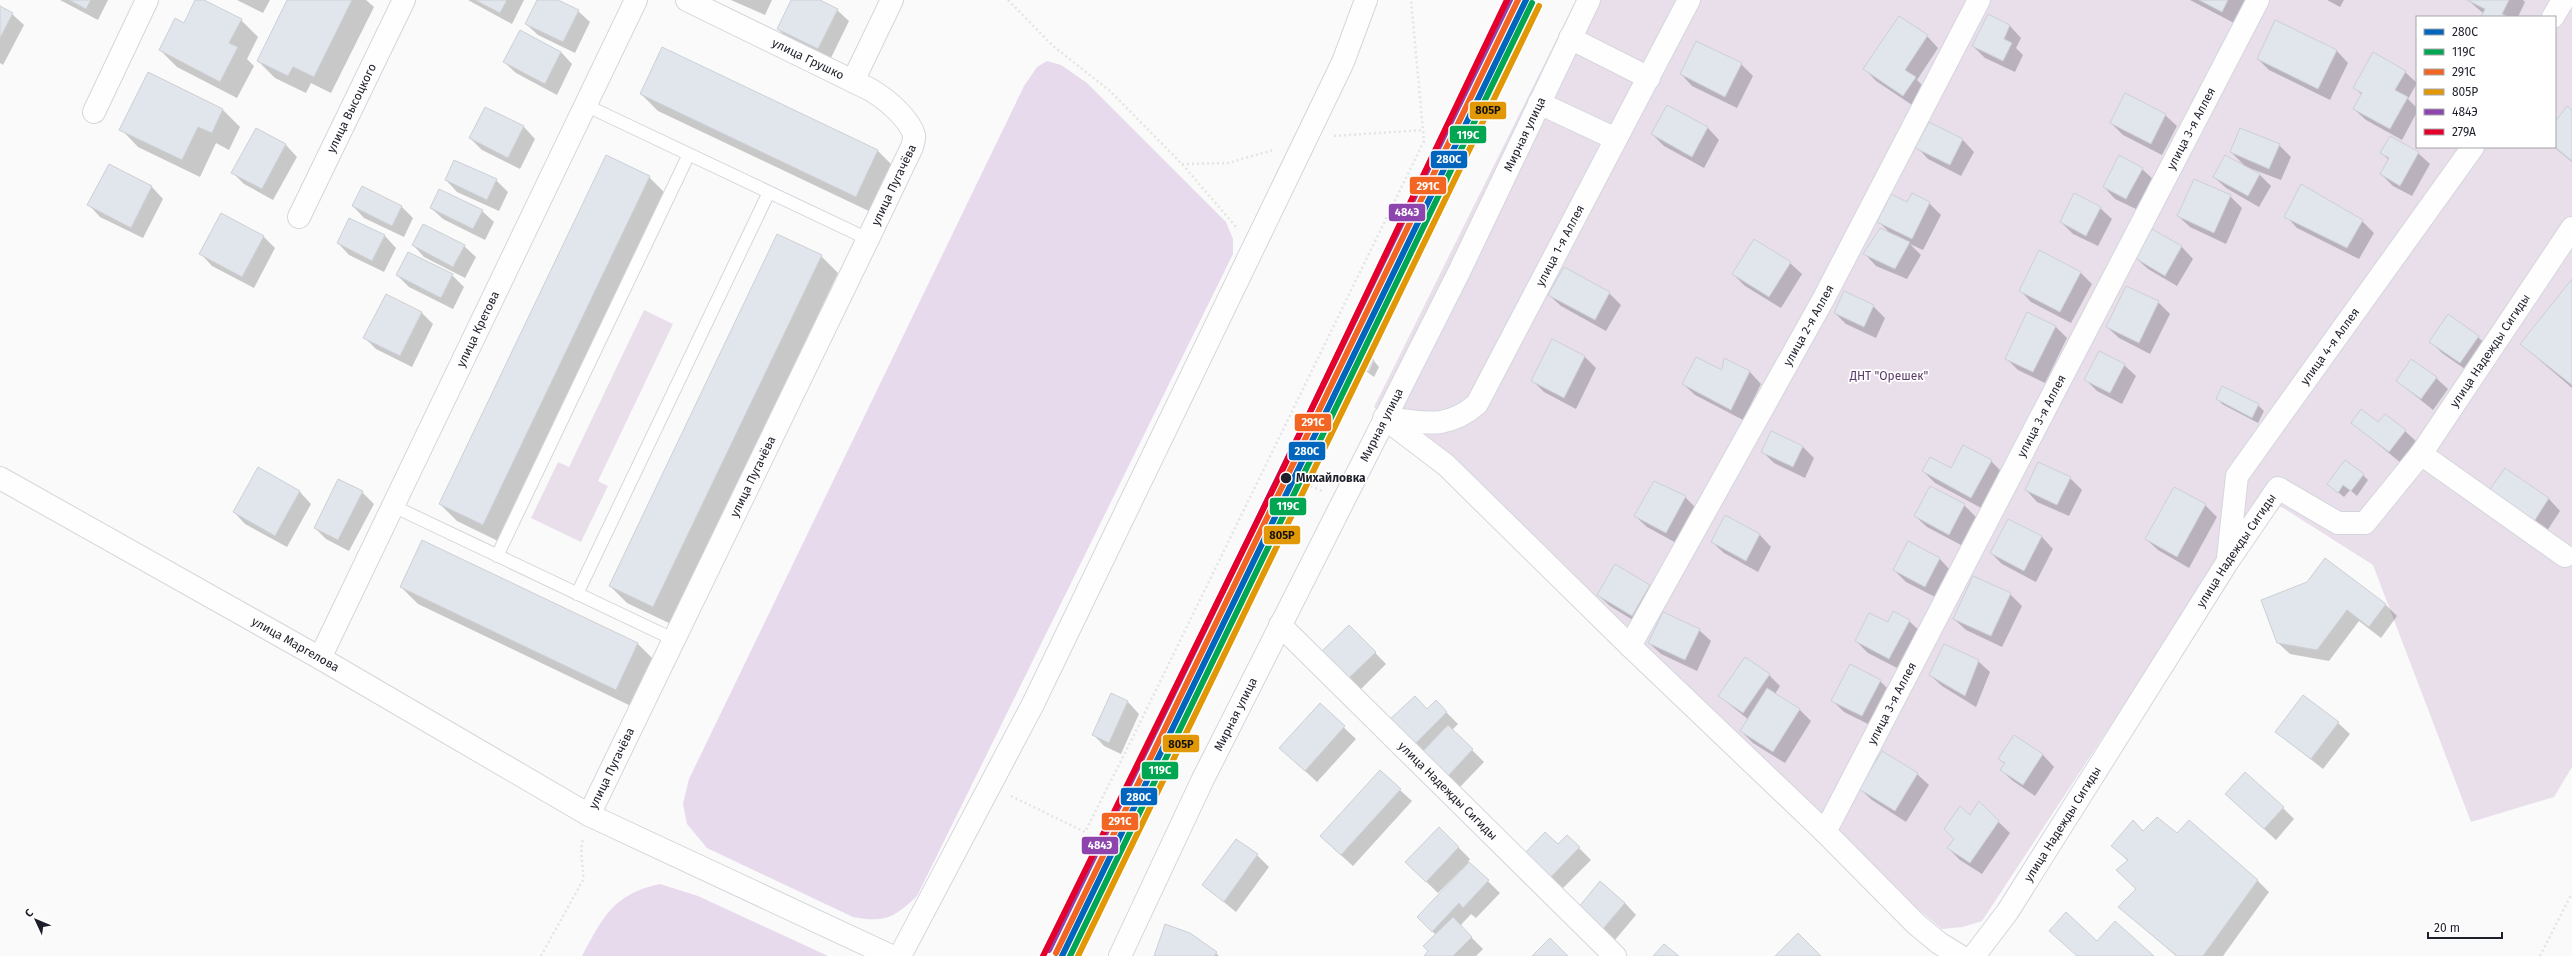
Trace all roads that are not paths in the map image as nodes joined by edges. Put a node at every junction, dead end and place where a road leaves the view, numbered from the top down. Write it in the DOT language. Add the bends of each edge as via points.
graph roads {
  1 [pos="147,0"];
  2 [pos="404,0"];
  3 [pos="636,0"];
  4 [pos="687,0"];
  5 [pos="892,0"];
  6 [pos="1366,0"];
  7 [pos="1589,0"];
  8 [pos="1689,0"];
  9 [pos="1979,0"];
  10 [pos="2258,0"];
  11 [pos="2563,0"];
  12 [pos="2554,16"];
  13 [pos="1570,38"];
  14 [pos="1649,78"];
  15 [pos="853,81"];
  16 [pos="1539,103"];
  17 [pos="585,105"];
  18 [pos="94,112"];
  19 [pos="915,136"];
  20 [pos="1616,139"];
  21 [pos="2472,148"];
  22 [pos="689,154"];
  23 [pos="769,192"];
  24 [pos="299,217"];
  25 [pos="2572,228"];
  26 [pos="868,239"];
  27 [pos="1384,418"];
  28 [pos="2420,454"];
  29 [pos="0,478"];
  30 [pos="393,506"];
  31 [pos="497,556"];
  32 [pos="2565,556"];
  33 [pos="2228,561"];
  34 [pos="577,594"];
  35 [pos="1280,625"];
  36 [pos="675,640"];
  37 [pos="1630,646"];
  38 [pos="320,658"];
  39 [pos="589,815"];
  40 [pos="1825,832"];
  41 [pos="891,956"];
  42 [pos="900,956"];
  43 [pos="1120,956"];
  44 [pos="1615,956"];
  45 [pos="1960,956"];
  46 [pos="1974,956"];
  1 -- 18 [label="street"];
  2 -- 24 [label="street, улица Высоцкого"];
  3 -- 17 [label="street, улица Кретова"];
  4 -- 15 [label="street, улица Грушко"];
  5 -- 15 [label="street"];
  6 -- 42 [label="street" via="1343,62 1033,704"];
  7 -- 13 [label="street, Мирная улица"];
  8 -- 14 [label="street, улица 1-я Аллея"];
  9 -- 37 [label="street, улица 2-я Аллея" via="1824,298"];
  10 -- 40 [label="street, улица 3-я Аллея"];
  11 -- 12 [label="street"];
  13 -- 14 [label="street"];
  13 -- 16 [label="street, Мирная улица"];
  14 -- 20 [label="street, улица 1-я Аллея"];
  15 -- 19 [label="street, улица Грушко" via="885,100 910,125"];
  16 -- 20 [label="street"];
  16 -- 27 [label="street, Мирная улица" via="1459,272"];
  17 -- 22 [label="lane"];
  17 -- 30 [label="street, улица Кретова"];
  19 -- 26 [label="street, улица Пугачёва"];
  20 -- 27 [label="street, улица 1-я Аллея" via="1477,404 1455,420 1444,422"];
  21 -- 33 [label="street, улица 4-я Аллея" via="2238,476"];
  22 -- 23 [label="lane"];
  22 -- 31 [label="lane"];
  23 -- 26 [label="lane"];
  23 -- 34 [label="lane"];
  25 -- 28 [label="street, улица Надежды Сигиды"];
  26 -- 36 [label="street, улица Пугачёва"];
  27 -- 35 [label="street, Мирная улица"];
  27 -- 37 [label="street" via="1446,465"];
  28 -- 32 [label="street"];
  28 -- 33 [label="street, улица Надежды Сигиды" via="2365,523 2338,523 2278,488"];
  29 -- 38 [label="street, улица Маргелова"];
  30 -- 31 [label="lane"];
  30 -- 38 [label="street, улица Кретова"];
  31 -- 34 [label="lane"];
  33 -- 46 [label="street, улица Надежды Сигиды" via="2008,911"];
  34 -- 36 [label="lane"];
  35 -- 43 [label="street, Мирная улица" via="1203,779"];
  35 -- 44 [label="street, улица Надежды Сигиды"];
  36 -- 39 [label="street, улица Пугачёва"];
  37 -- 40 [label="street"];
  38 -- 39 [label="street, улица Маргелова"];
  39 -- 41 [label="street, улица Маргелова"];
  40 -- 45 [label="street" via="1916,924"];
}
